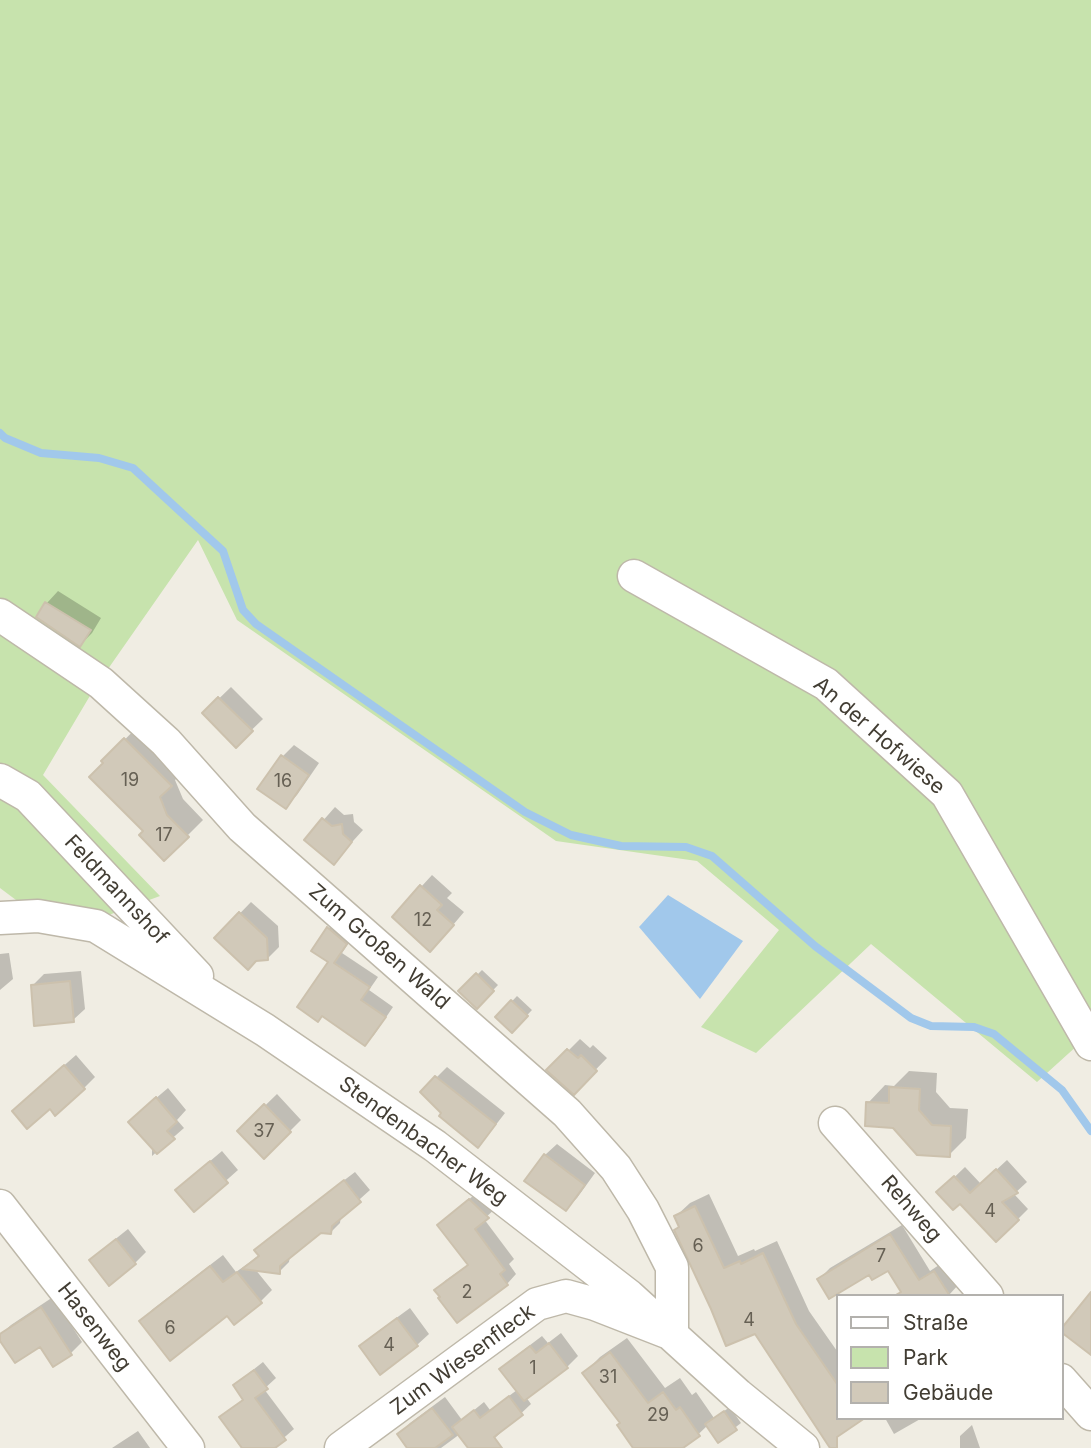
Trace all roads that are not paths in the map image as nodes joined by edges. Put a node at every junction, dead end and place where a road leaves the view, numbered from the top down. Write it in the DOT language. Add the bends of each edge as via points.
graph roads {
  1 [pos="634,576"];
  2 [pos="0,615"];
  3 [pos="0,780"];
  4 [pos="0,918"];
  5 [pos="226,1007"];
  6 [pos="1091,1044"];
  7 [pos="835,1123"];
  8 [pos="0,1206"];
  9 [pos="985,1294"];
  10 [pos="671,1334"];
  11 [pos="1063,1382"];
  12 [pos="1091,1414"];
  13 [pos="802,1447"];
  14 [pos="188,1448"];
  15 [pos="341,1448"];
  1 -- 6 [label="street, An der Hofwiese" via="826,684 947,794"];
  2 -- 10 [label="street, Zum Großen Wald" via="101,682 166,742 242,827 567,1112 616,1168 672,1267"];
  3 -- 5 [label="street, Feldmannshof" via="28,796"];
  4 -- 5 [label="street, Stendenbacher Weg" via="38,916 96,926"];
  5 -- 10 [label="street, Stendenbacher Weg" via="435,1146 629,1296"];
  7 -- 9 [label="street, Rehweg"];
  8 -- 14 [label="street, Hasenweg"];
  10 -- 13 [label="street, Stendenbacher Weg"];
  10 -- 15 [label="street, Zum Wiesenfleck" via="565,1296 537,1304"];
  11 -- 12 [label="street"];
}
